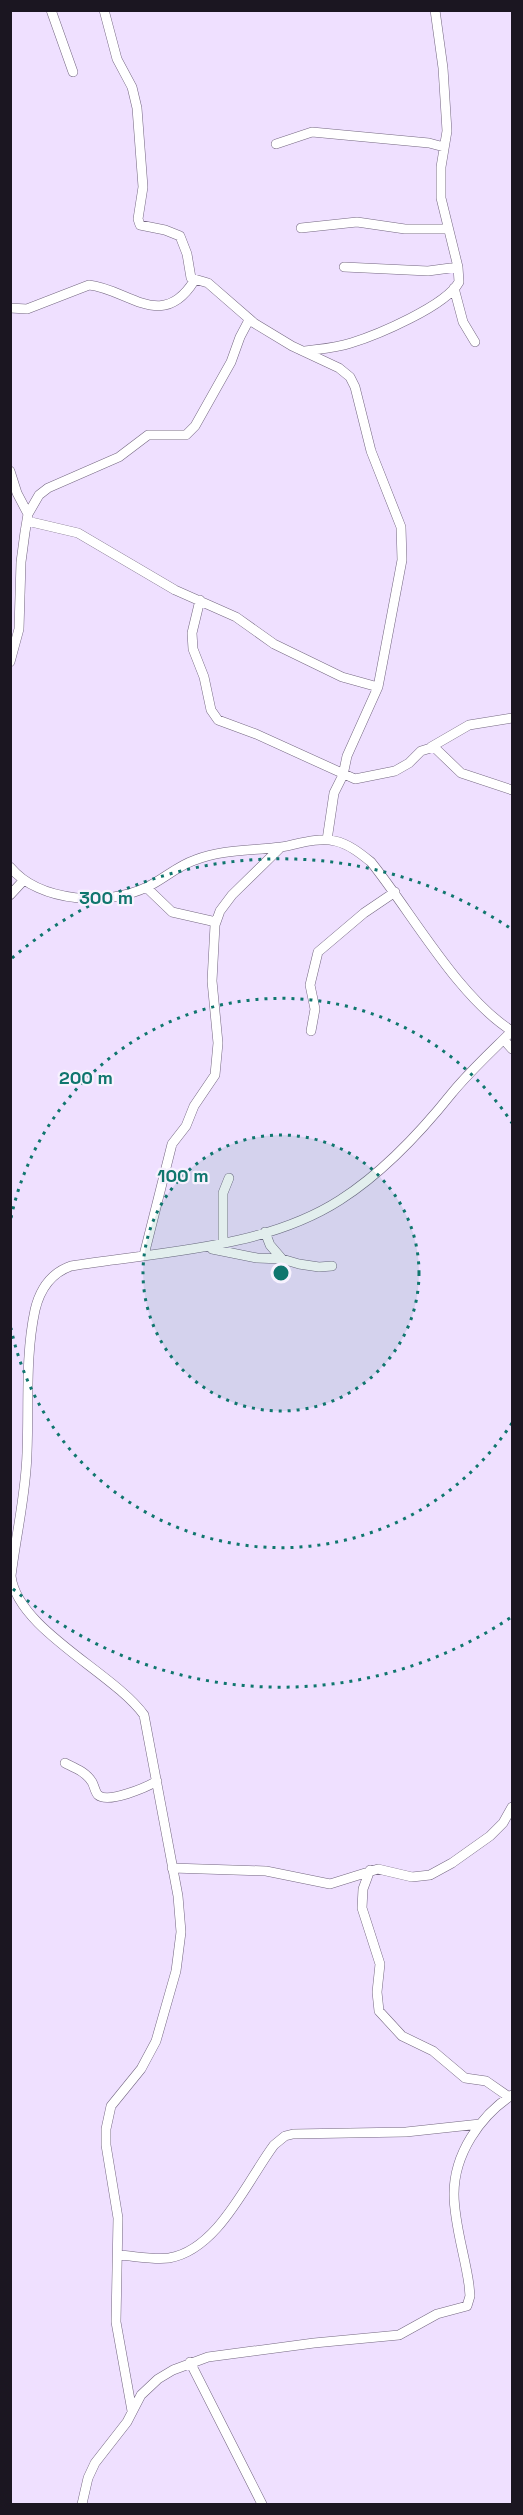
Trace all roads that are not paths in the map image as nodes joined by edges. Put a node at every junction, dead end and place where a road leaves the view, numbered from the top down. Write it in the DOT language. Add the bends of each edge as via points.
graph roads {
  1 [pos="51,10"];
  2 [pos="104,10"];
  3 [pos="435,10"];
  4 [pos="73,72"];
  5 [pos="276,144"];
  6 [pos="444,147"];
  7 [pos="301,228"];
  8 [pos="447,229"];
  9 [pos="344,267"];
  10 [pos="458,267"];
  11 [pos="194,281"];
  12 [pos="454,288"];
  13 [pos="10,308"];
  14 [pos="249,320"];
  15 [pos="475,342"];
  16 [pos="304,351"];
  17 [pos="10,471"];
  18 [pos="28,517"];
  19 [pos="200,600"];
  20 [pos="10,662"];
  21 [pos="378,687"];
  22 [pos="513,718"];
  23 [pos="431,747"];
  24 [pos="343,775"];
  25 [pos="513,790"];
  26 [pos="327,840"];
  27 [pos="281,847"];
  28 [pos="10,867"];
  29 [pos="23,881"];
  30 [pos="147,888"];
  31 [pos="395,892"];
  32 [pos="10,895"];
  33 [pos="216,922"];
  34 [pos="311,1031"];
  35 [pos="504,1040"];
  36 [pos="513,1049"];
  37 [pos="230,1178"];
  38 [pos="265,1232"];
  39 [pos="223,1245"];
  40 [pos="207,1248"];
  41 [pos="144,1255"];
  42 [pos="282,1259"];
  43 [pos="332,1266"];
  44 [pos="65,1763"];
  45 [pos="157,1781"];
  46 [pos="513,1807"];
  47 [pos="172,1868"];
  48 [pos="370,1870"];
  49 [pos="511,2096"];
  50 [pos="480,2124"];
  51 [pos="118,2255"];
  52 [pos="190,2362"];
  53 [pos="132,2411"];
  54 [pos="82,2505"];
  55 [pos="262,2505"];
  1 -- 4 [label="street"];
  2 -- 11 [label="street" via="117,59 132,87 137,108 143,187 138,222 180,236"];
  3 -- 6 [label="street" via="443,68 447,131"];
  5 -- 6 [label="street" via="303,134 324,132"];
  6 -- 8 [label="street" via="440,190"];
  7 -- 8 [label="street" via="357,222 405,229"];
  8 -- 10 [label="street"];
  9 -- 10 [label="street" via="428,271"];
  10 -- 12 [label="street" via="459,282"];
  11 -- 13 [label="street" via="180,298 166,304 140,304 89,285 27,309"];
  11 -- 14 [label="street" via="207,283"];
  12 -- 15 [label="street" via="457,307"];
  12 -- 16 [label="street" via="425,310 369,337"];
  14 -- 16 [label="street"];
  14 -- 18 [label="street" via="231,362 191,431 181,437 148,435 119,457 48,488 39,495"];
  16 -- 21 [label="street" via="350,377 371,451 401,527 402,560"];
  17 -- 18 [label="street"];
  18 -- 19 [label="street" via="78,532 175,590"];
  18 -- 20 [label="street" via="21,562 19,629"];
  19 -- 21 [label="street" via="236,617 274,644 342,677"];
  19 -- 24 [label="street" via="192,633 193,648 216,719"];
  21 -- 24 [label="street" via="347,756"];
  22 -- 23 [label="street" via="470,725"];
  23 -- 24 [label="street" via="396,771 355,779"];
  23 -- 25 [label="street" via="438,749 461,773"];
  24 -- 26 [label="street" via="332,801"];
  26 -- 27 [label="street"];
  26 -- 31 [label="street" via="360,853"];
  27 -- 30 [label="street" via="213,854 180,865"];
  27 -- 33 [label="street" via="232,895"];
  28 -- 29 [label="street"];
  29 -- 30 [label="street" via="57,894 100,899"];
  29 -- 32 [label="street"];
  30 -- 33 [label="street" via="171,912"];
  31 -- 34 [label="street" via="318,952 310,985 315,1009"];
  31 -- 35 [label="street" via="470,993 513,1031"];
  33 -- 41 [label="street" via="212,974 218,1043 215,1075 172,1144"];
  35 -- 36 [label="street"];
  35 -- 38 [label="street" via="434,1118 359,1187 311,1217"];
  37 -- 39 [label="street" via="223,1193"];
  38 -- 39 [label="street"];
  38 -- 42 [label="street"];
  39 -- 40 [label="street"];
  40 -- 41 [label="street"];
  40 -- 42 [label="street"];
  41 -- 45 [label="street" via="71,1266 51,1277 45,1287 34,1318 27,1455 11,1576 16,1593 37,1620 144,1715"];
  42 -- 43 [label="street"];
  44 -- 45 [label="street" via="88,1776 102,1797 138,1791"];
  45 -- 47 [label="street"];
  46 -- 48 [label="street" via="490,1836 438,1872 412,1877"];
  47 -- 48 [label="street" via="266,1871 330,1884"];
  47 -- 51 [label="street" via="181,1932 170,1994 148,2057 111,2106 108,2117 106,2145 115,2197"];
  48 -- 49 [label="street" via="363,1888 362,1908 380,1964 379,2011 402,2037 433,2051 465,2078 486,2081"];
  49 -- 50 [label="street"];
  50 -- 51 [label="street" via="406,2132 285,2136 274,2145 210,2236 172,2258"];
  50 -- 52 [label="street" via="460,2162 454,2192 470,2285 468,2306 437,2314 399,2335 292,2345"];
  51 -- 53 [label="street" via="116,2322"];
  52 -- 53 [label="street" via="158,2379 141,2395"];
  52 -- 55 [label="street"];
  53 -- 54 [label="street" via="95,2463"];
}
